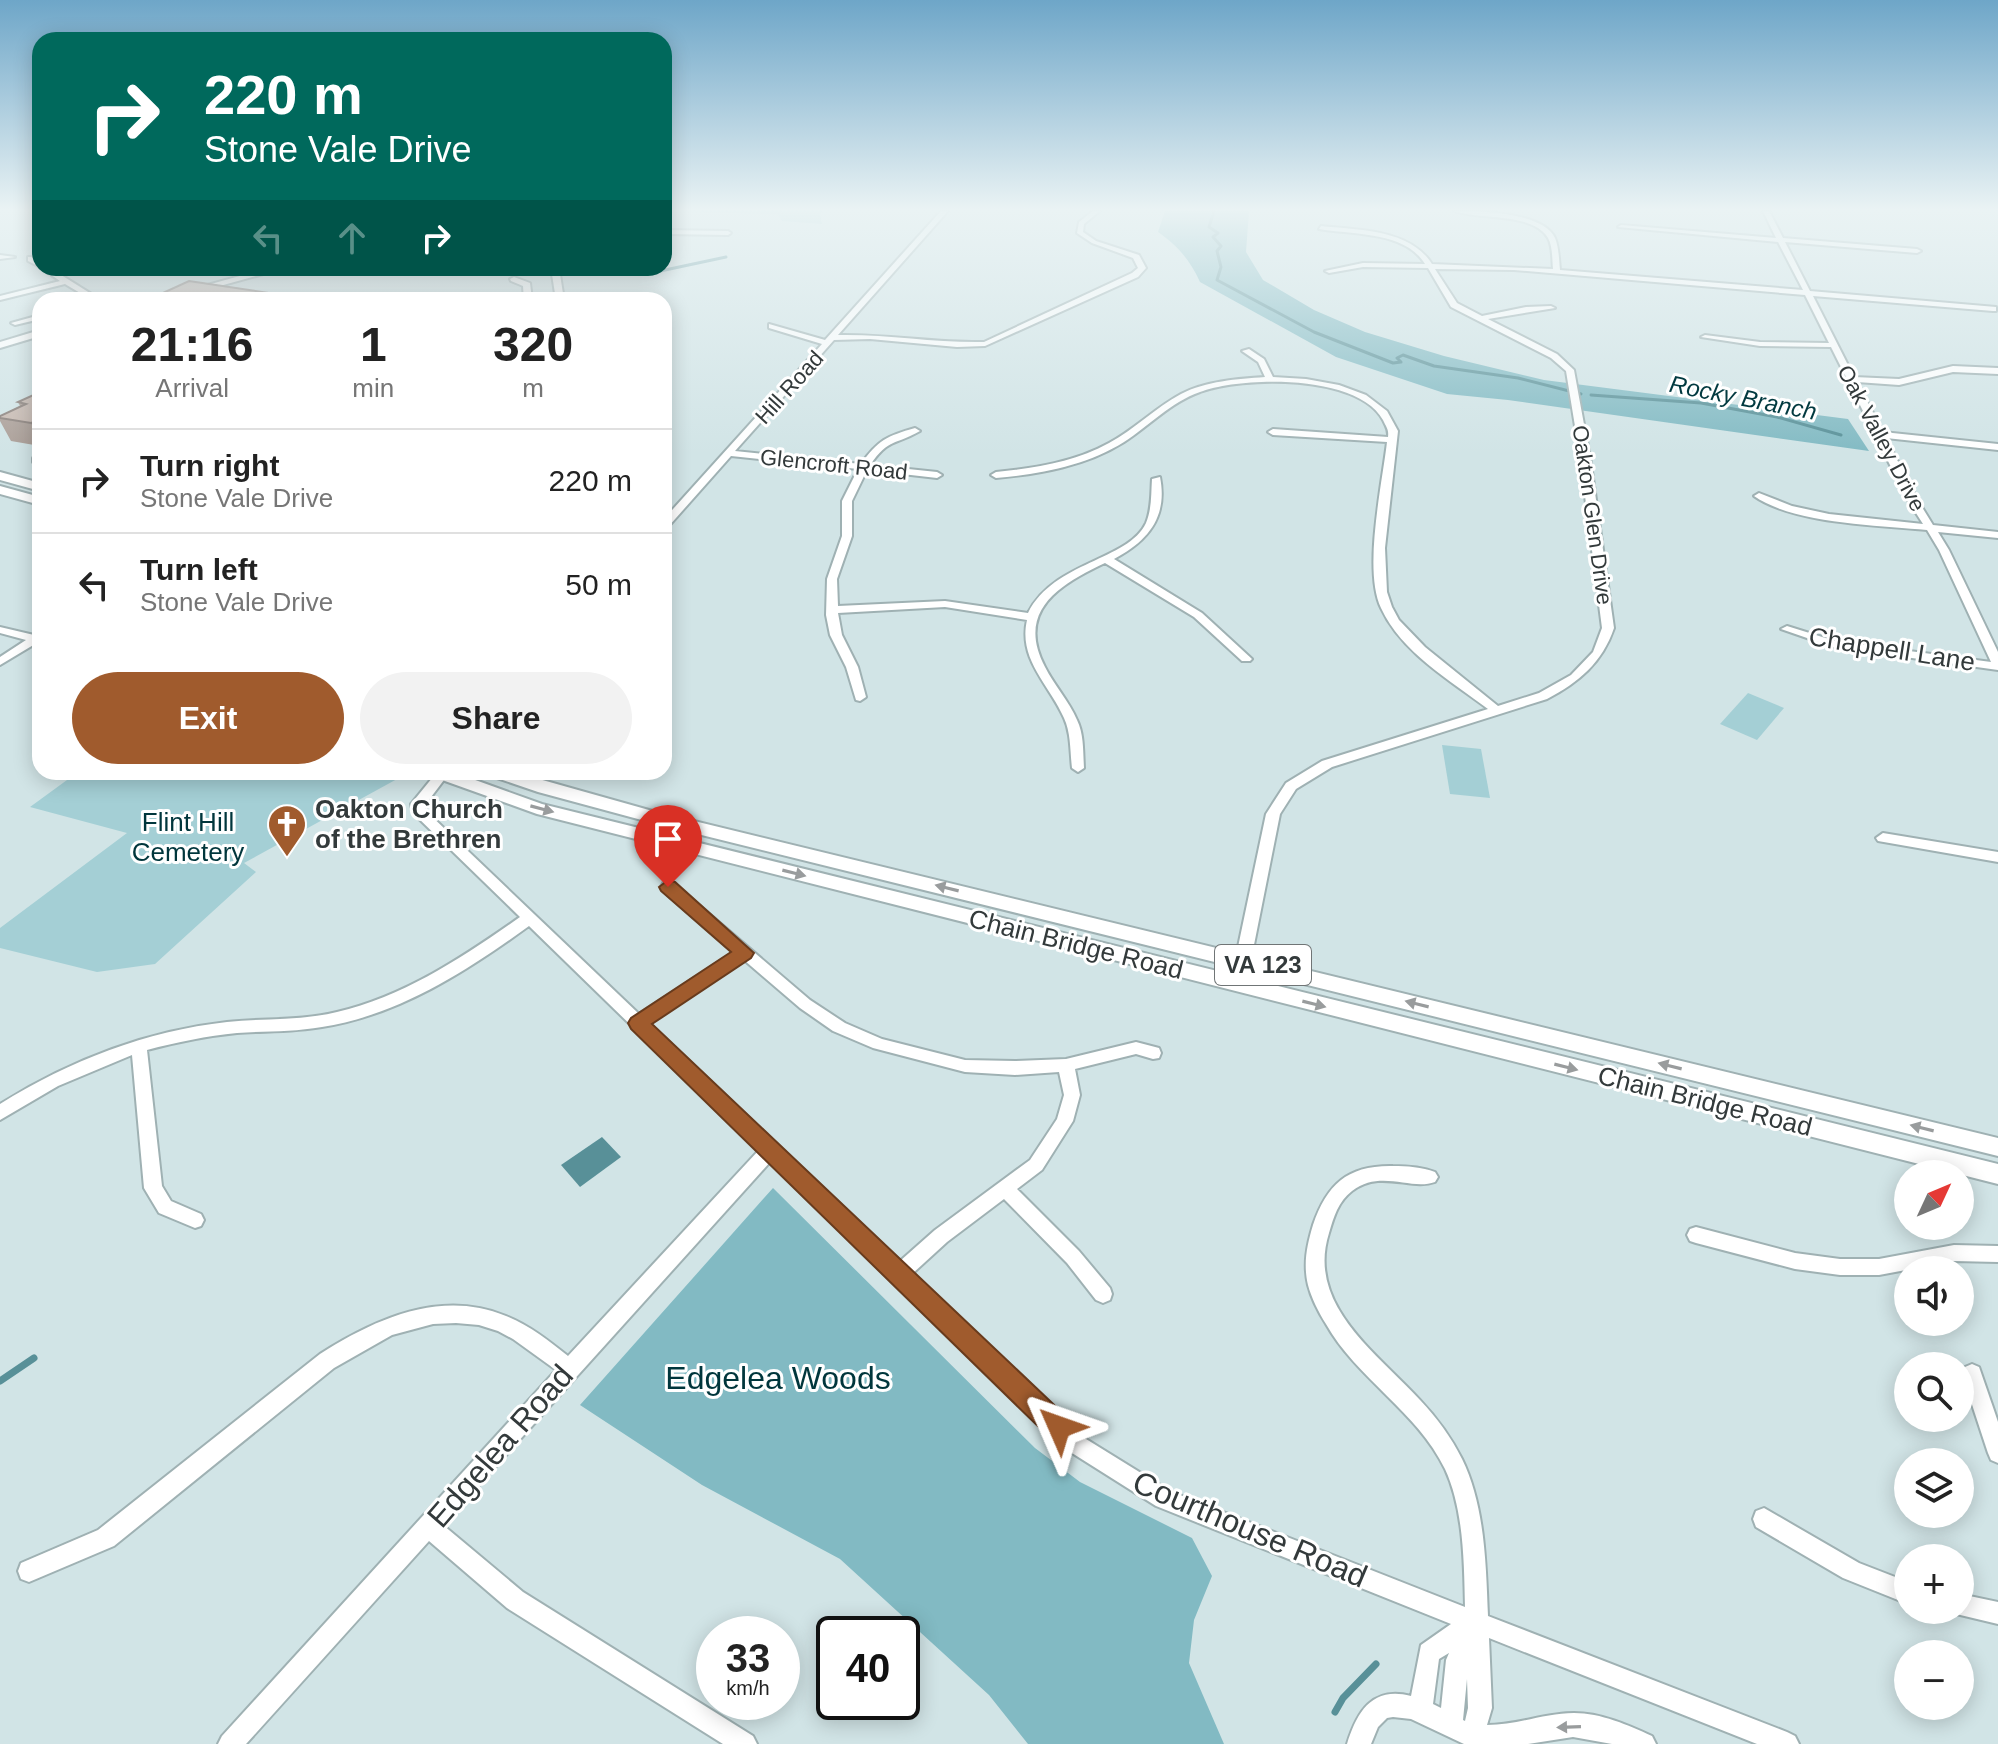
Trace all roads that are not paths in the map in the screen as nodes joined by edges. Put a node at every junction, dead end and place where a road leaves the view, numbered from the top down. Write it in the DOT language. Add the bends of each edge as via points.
graph roads {
  1 [pos="22,292"];
  2 [pos="873,292"];
  3 [pos="1095,292"];
  4 [pos="1445,292"];
  5 [pos="1801,292"];
  6 [pos="1808,293"];
  7 [pos="0,298"];
  8 [pos="1551,308"];
  9 [pos="1993,309"];
  10 [pos="32,319"];
  11 [pos="1480,319"];
  12 [pos="15,323"];
  13 [pos="772,326"];
  14 [pos="32,332"];
  15 [pos="1705,337"];
  16 [pos="830,341"];
  17 [pos="0,342"];
  18 [pos="1834,345"];
  19 [pos="1246,351"];
  20 [pos="1998,371"];
  21 [pos="1270,379"];
  22 [pos="1852,379"];
  23 [pos="915,431"];
  24 [pos="1273,432"];
  25 [pos="1882,435"];
  26 [pos="1392,440"];
  27 [pos="1998,447"];
  28 [pos="730,453"];
  29 [pos="863,468"];
  30 [pos="937,475"];
  31 [pos="996,475"];
  32 [pos="0,476"];
  33 [pos="1157,479"];
  34 [pos="32,485"];
  35 [pos="0,490"];
  36 [pos="1759,496"];
  37 [pos="32,499"];
  38 [pos="672,516"];
  39 [pos="1933,529"];
  40 [pos="1998,535"];
  41 [pos="1105,558"];
  42 [pos="832,610"];
  43 [pos="1032,617"];
  44 [pos="1787,629"];
  45 [pos="0,630"];
  46 [pos="32,636"];
  47 [pos="32,641"];
  48 [pos="1246,659"];
  49 [pos="0,662"];
  50 [pos="1998,665"];
  51 [pos="860,697"];
  52 [pos="1497,711"];
  53 [pos="1078,768"];
  54 [pos="436,780"];
  55 [pos="460,780"];
  56 [pos="520,780"];
  57 [pos="1883,838"];
  58 [pos="1998,857"];
  59 [pos="668,887"];
  60 [pos="528,919"];
  61 [pos="744,953"];
  62 [pos="1244,961"];
  63 [pos="1238,985"];
  64 [pos="638,1023"];
  65 [pos="139,1046"];
  66 [pos="1153,1053"];
  67 [pos="1066,1065"];
  68 [pos="0,1113"];
  69 [pos="1998,1147"];
  70 [pos="771,1149"];
  71 [pos="1998,1174"];
  72 [pos="1429,1177"];
  73 [pos="1006,1190"];
  74 [pos="195,1220"];
  75 [pos="1696,1235"];
  76 [pos="1998,1254"];
  77 [pos="900,1273"];
  78 [pos="1103,1294"];
  79 [pos="569,1368"];
  80 [pos="1974,1380"];
  81 [pos="1998,1453"];
  82 [pos="1764,1519"];
  83 [pos="429,1527"];
  84 [pos="29,1571"];
  85 [pos="1894,1589"];
  86 [pos="1974,1608"];
  87 [pos="1998,1613"];
  88 [pos="1475,1620"];
  89 [pos="1420,1712"];
  90 [pos="1462,1730"];
  91 [pos="230,1744"];
  92 [pos="745,1744"];
  93 [pos="1359,1744"];
  94 [pos="1644,1744"];
  95 [pos="1787,1744"];
  1 -- 7 [label="street"];
  2 -- 16 [label="street, Hill Road"];
  3 -- 16 [label="street" via="985,344 870,337"];
  4 -- 11 [label="street, Oakton Glen Drive"];
  5 -- 6 [label="street"];
  6 -- 9 [label="street"];
  6 -- 18 [label="street, Oak Valley Drive"];
  8 -- 11 [label="street"];
  10 -- 12 [label="street"];
  11 -- 52 [label="street, Oakton Glen Drive" via="1554,356 1573,376 1608,611 1605,640 1579,675 1543,696"];
  13 -- 16 [label="street"];
  14 -- 17 [label="main road"];
  15 -- 18 [label="street"];
  16 -- 28 [label="street, Hill Road"];
  18 -- 22 [label="street, Oak Valley Drive"];
  19 -- 21 [label="street" via="1261,361"];
  20 -- 22 [label="street" via="1953,369 1899,382"];
  21 -- 26 [label="street" via="1316,383 1365,399 1388,418"];
  21 -- 31 [label="street" via="1199,389 1101,451 1066,464"];
  22 -- 25 [label="street, Oak Valley Drive"];
  23 -- 29 [label="street" via="884,442"];
  24 -- 26 [label="street"];
  25 -- 27 [label="street"];
  25 -- 39 [label="street, Oak Valley Drive" via="1912,499"];
  26 -- 52 [label="street" via="1379,579 1385,606 1413,641"];
  28 -- 29 [label="street, Glencroft Road"];
  28 -- 38 [label="street, Hill Road"];
  29 -- 30 [label="street, Glencroft Road"];
  29 -- 42 [label="street" via="847,501 847,536 832,579"];
  32 -- 34 [label="main road"];
  33 -- 41 [label="street" via="1146,531"];
  35 -- 37 [label="main road"];
  36 -- 39 [label="street" via="1805,512"];
  39 -- 40 [label="street"];
  39 -- 50 [label="street, Oak Valley Drive"];
  41 -- 43 [label="street" via="1052,587"];
  41 -- 48 [label="street" via="1198,615"];
  42 -- 43 [label="street" via="945,604"];
  42 -- 51 [label="street"];
  43 -- 53 [label="street" via="1037,664 1072,721"];
  44 -- 50 [label="street, Chappell Lane" via="1833,644"];
  45 -- 46 [label="street"];
  47 -- 49 [label="street"];
  52 -- 62 [label="street, Oakton Glen Drive" via="1327,764 1291,786 1273,814"];
  54 -- 60 [label="street, Courthouse Road" via="418,804 420,813"];
  55 -- 63 [label="main road, Chain Bridge Road / VA 123, one-way" via="537,808"];
  62 -- 56 [label="main road, Chain Bridge Road / VA 123, one-way"];
  57 -- 58 [label="street"];
  59 -- 61 [label="street"];
  60 -- 64 [label="street, Courthouse Road"];
  60 -- 65 [label="street" via="445,976 373,1008 321,1022 205,1031"];
  61 -- 64 [label="street"];
  61 -- 67 [label="street" via="839,1027 879,1044 965,1066"];
  62 -- 63 [label="street, Oakton Glen Drive"];
  69 -- 62 [label="main road, Chain Bridge Road / VA 123, one-way"];
  63 -- 71 [label="main road, Chain Bridge Road / VA 123, one-way"];
  64 -- 70 [label="street, Courthouse Road"];
  65 -- 68 [label="street" via="77,1069"];
  65 -- 74 [label="street" via="153,1188 165,1207"];
  66 -- 67 [label="street" via="1136,1048"];
  67 -- 73 [label="street" via="1072,1095 1065,1121 1036,1165"];
  70 -- 77 [label="street, Courthouse Road"];
  70 -- 79 [label="street, Edgelea Road"];
  72 -- 88 [label="street" via="1378,1172 1345,1186 1322,1219 1316,1263 1324,1299 1350,1344 1425,1417 1454,1463 1470,1516"];
  73 -- 77 [label="street"];
  73 -- 78 [label="street"];
  75 -- 76 [label="street" via="1840,1267 1879,1267 1954,1253"];
  77 -- 88 [label="street, Courthouse Road" via="1079,1446 1117,1472 1163,1499"];
  79 -- 83 [label="street, Edgelea Road"];
  79 -- 84 [label="street" via="518,1331 486,1319 441,1315 395,1324 327,1361 106,1538"];
  80 -- 81 [label="street"];
  82 -- 85 [label="street" via="1836,1565"];
  83 -- 91 [label="street, Edgelea Road"];
  83 -- 92 [label="street" via="515,1600"];
  86 -- 87 [label="street"];
  88 -- 89 [label="street" via="1429,1653"];
  88 -- 90 [label="street" via="1480,1708"];
  88 -- 95 [label="street, Courthouse Road"];
  89 -- 90 [label="street"];
  89 -- 93 [label="street" via="1395,1705 1379,1709 1365,1723"];
  94 -- 90 [label="street, one-way" via="1601,1728 1574,1725 1520,1734"];
}
